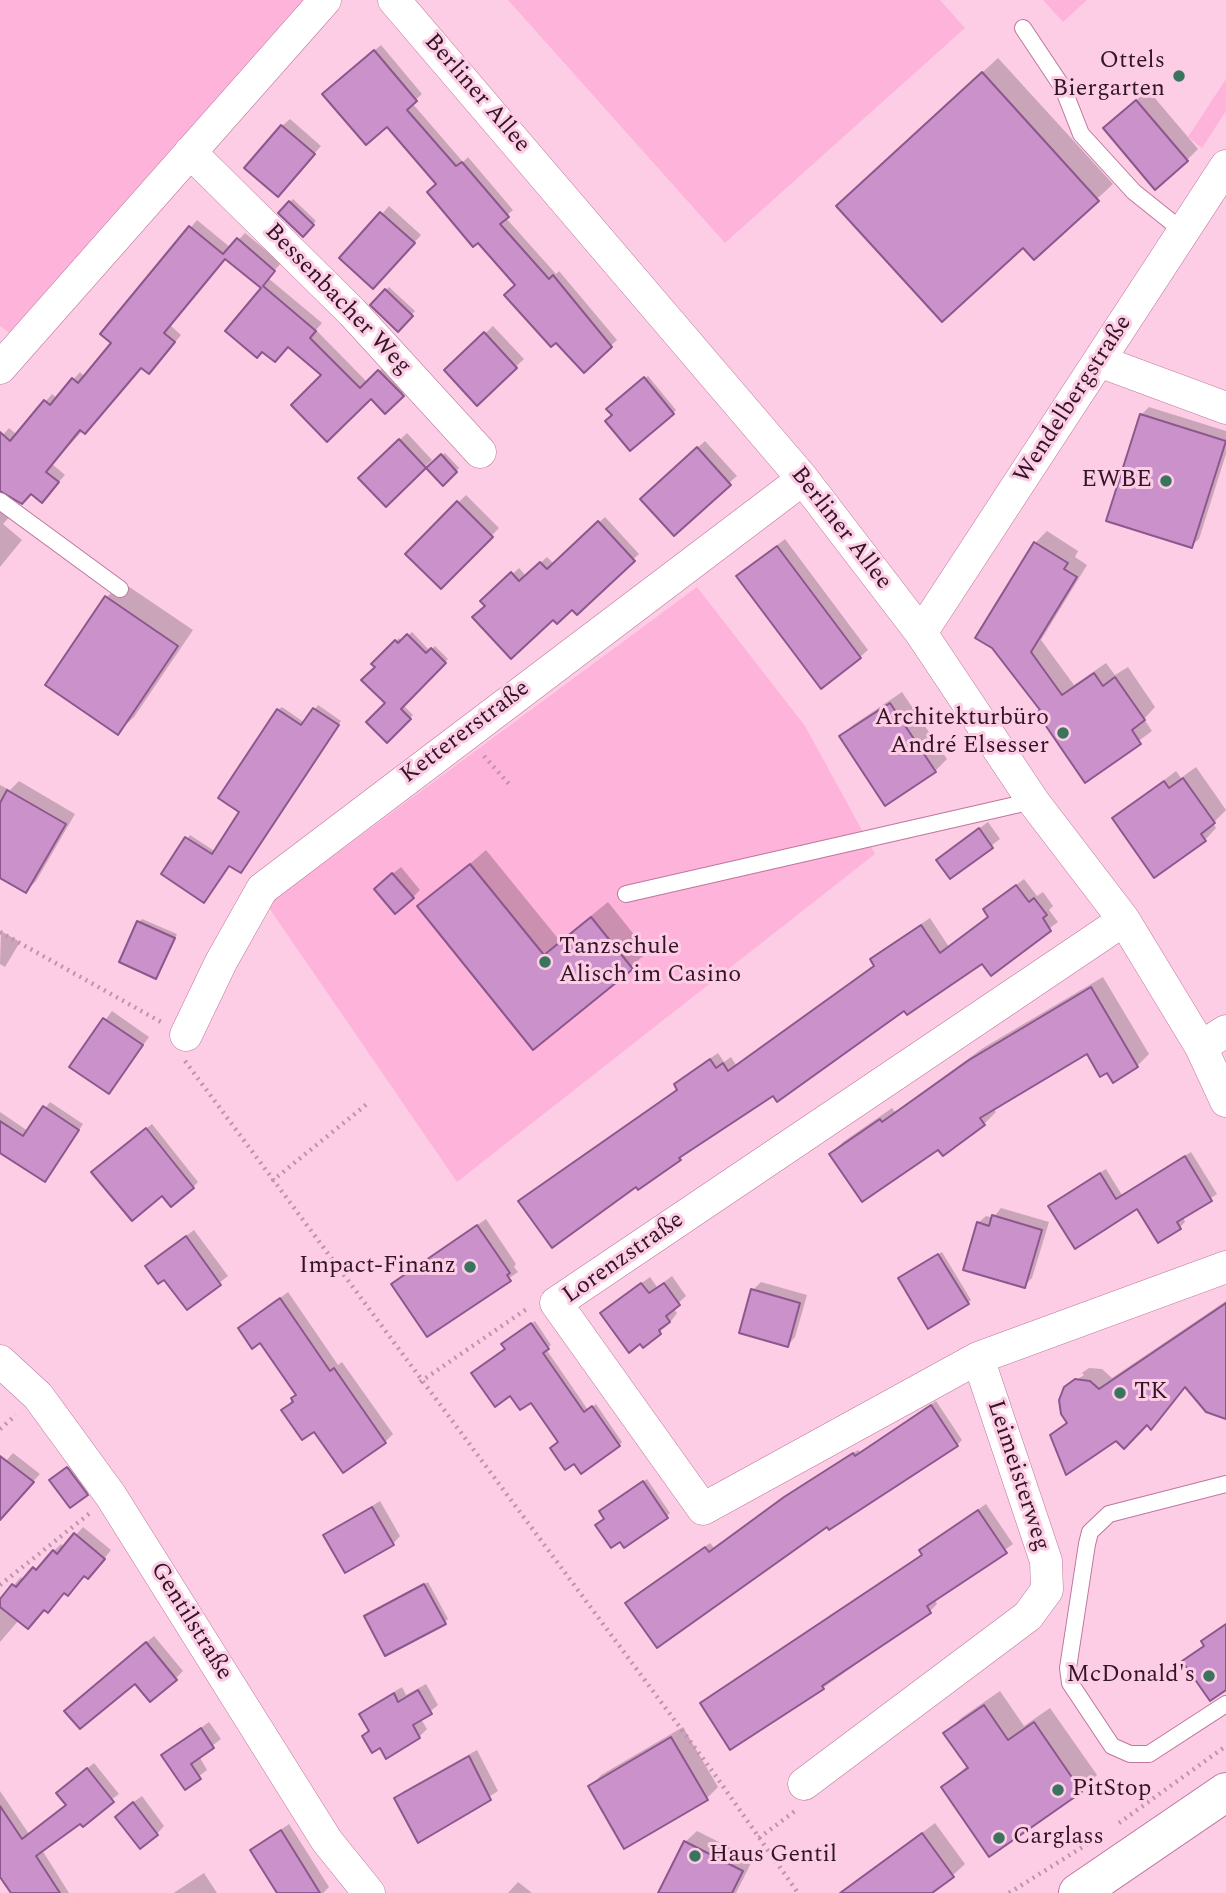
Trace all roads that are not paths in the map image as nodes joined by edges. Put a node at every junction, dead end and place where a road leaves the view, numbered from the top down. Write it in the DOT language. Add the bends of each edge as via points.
graph roads {
  1 [pos="325,0"];
  2 [pos="394,0"];
  3 [pos="1023,28"];
  4 [pos="190,152"];
  5 [pos="1226,166"];
  6 [pos="1184,232"];
  7 [pos="1099,362"];
  8 [pos="0,368"];
  9 [pos="1226,408"];
  10 [pos="480,452"];
  11 [pos="803,479"];
  12 [pos="0,501"];
  13 [pos="120,589"];
  14 [pos="921,633"];
  15 [pos="1032,801"];
  16 [pos="626,894"];
  17 [pos="1124,920"];
  18 [pos="186,1035"];
  19 [pos="1214,1039"];
  20 [pos="1226,1101"];
  21 [pos="1226,1267"];
  22 [pos="978,1358"];
  23 [pos="0,1361"];
  24 [pos="1226,1484"];
  25 [pos="1226,1704"];
  26 [pos="804,1784"];
  27 [pos="1226,1793"];
  28 [pos="369,1893"];
  29 [pos="1079,1893"];
  1 -- 4 [label="street"];
  2 -- 11 [label="street, Berliner Allee"];
  3 -- 6 [label="lane" via="1063,88 1081,134 1134,192"];
  4 -- 8 [label="street"];
  4 -- 10 [label="street, Bessenbacher Weg" via="352,312"];
  5 -- 6 [label="street, Wendelbergstraße"];
  6 -- 7 [label="street, Wendelbergstraße"];
  7 -- 9 [label="street"];
  7 -- 14 [label="street, Wendelbergstraße"];
  11 -- 14 [label="street, Berliner Allee"];
  11 -- 18 [label="street, Kettererstraße" via="262,889"];
  12 -- 13 [label="lane"];
  14 -- 15 [label="street, Berliner Allee"];
  15 -- 16 [label="lane"];
  15 -- 17 [label="street, Berliner Allee"];
  17 -- 19 [label="street, Berliner Allee"];
  17 -- 22 [label="street, Lorenzstraße" via="556,1303 703,1510"];
  19 -- 20 [label="street, Berliner Allee"];
  21 -- 22 [label="street"];
  22 -- 26 [label="street, Leimeisterweg" via="1045,1561 1047,1590 1028,1616"];
  23 -- 28 [label="street, Gentilstraße" via="38,1396 111,1496 327,1841"];
  24 -- 25 [label="lane" via="1109,1514 1098,1522 1087,1544 1068,1668 1070,1683 1112,1746 1130,1754 1149,1754"];
  27 -- 29 [label="main road"];
}
